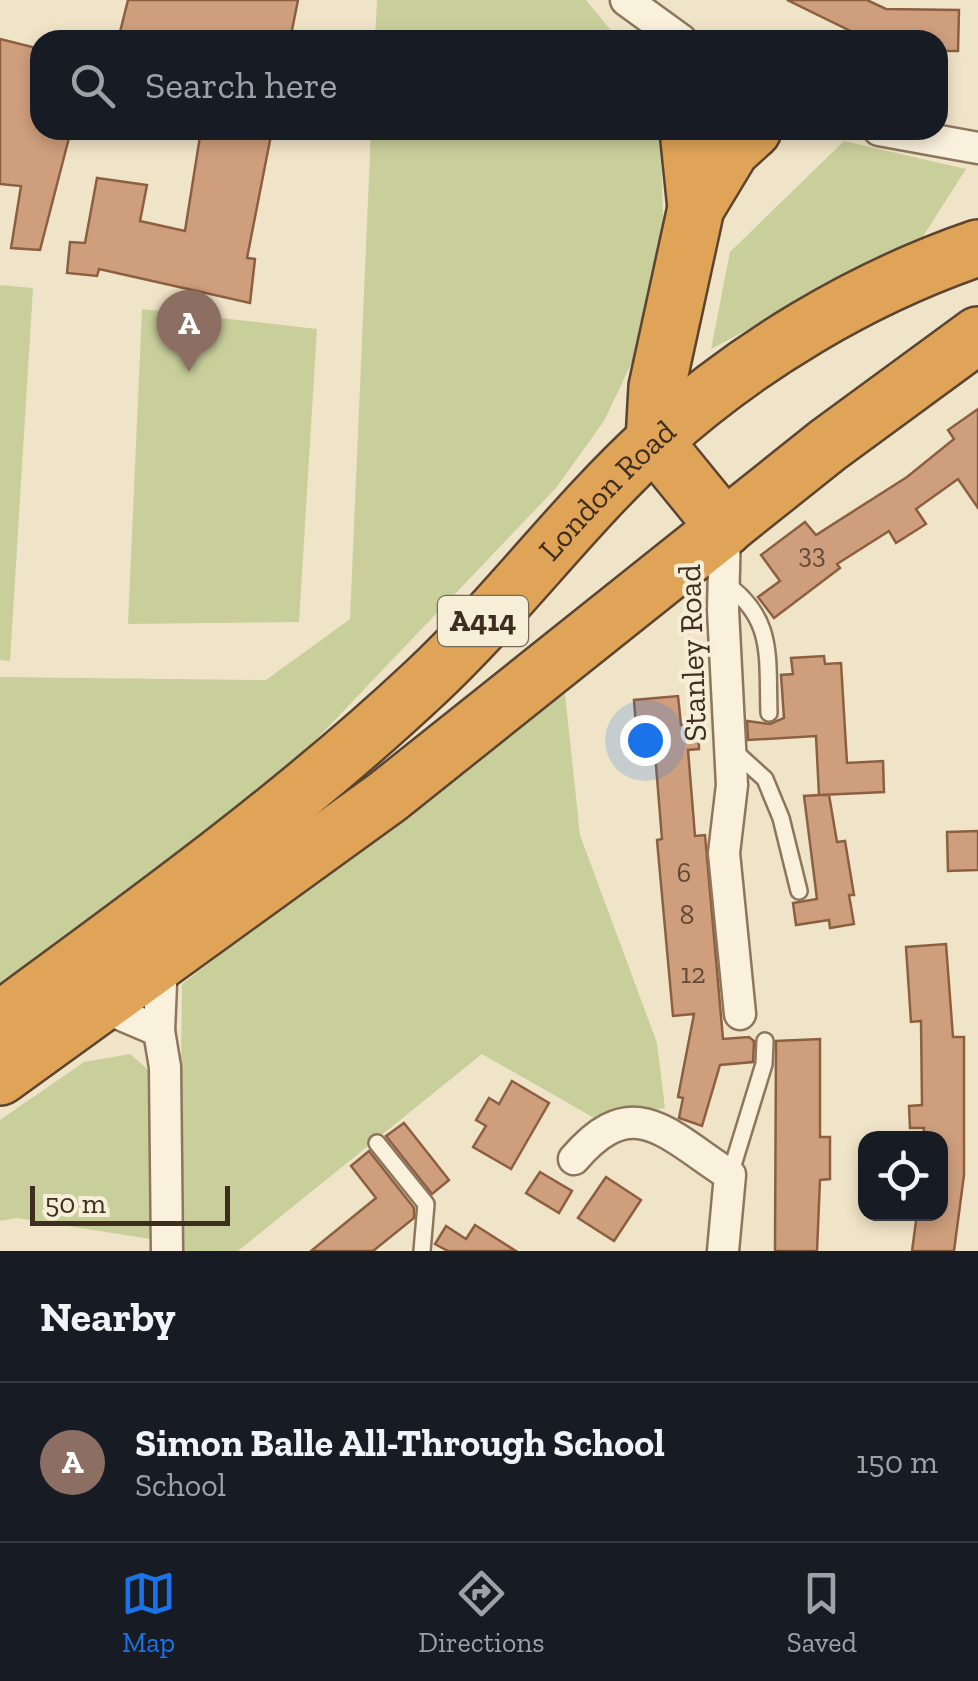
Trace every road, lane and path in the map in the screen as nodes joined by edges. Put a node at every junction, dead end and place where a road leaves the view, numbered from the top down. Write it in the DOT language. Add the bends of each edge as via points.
graph roads {
  1 [pos="626,0"];
  2 [pos="666,30"];
  3 [pos="689,140"];
  4 [pos="742,140"];
  5 [pos="934,140"];
  6 [pos="978,148"];
  7 [pos="696,208"];
  8 [pos="978,248"];
  9 [pos="978,335"];
  10 [pos="654,441"];
  11 [pos="724,554"];
  12 [pos="769,713"];
  13 [pos="730,748"];
  14 [pos="799,890"];
  15 [pos="162,960"];
  16 [pos="98,1006"];
  17 [pos="740,1014"];
  18 [pos="0,1020"];
  19 [pos="160,1032"];
  20 [pos="765,1041"];
  21 [pos="0,1078"];
  22 [pos="377,1142"];
  23 [pos="574,1159"];
  24 [pos="730,1175"];
  25 [pos="167,1251"];
  26 [pos="422,1251"];
  27 [pos="722,1251"];
  1 -- 2 [label="street"];
  3 -- 7 [label="highway"];
  4 -- 7 [label="highway"];
  5 -- 6 [label="street"];
  7 -- 10 [label="highway" via="657,388"];
  8 -- 10 [label="highway, London Road / A414" via="821,322 759,359"];
  9 -- 11 [label="highway, A414" via="910,381"];
  10 -- 11 [label="highway"];
  10 -- 18 [label="highway, London Road / A414" via="429,679 349,752"];
  11 -- 12 [label="lane" via="766,632"];
  11 -- 13 [label="street, Stanley Road"];
  11 -- 15 [label="highway, A414"];
  13 -- 14 [label="lane" via="765,779"];
  13 -- 17 [label="street, Stanley Road" via="724,853"];
  15 -- 16 [label="highway, A414"];
  15 -- 19 [label="street"];
  16 -- 19 [label="street"];
  16 -- 21 [label="highway, A414"];
  19 -- 25 [label="street"];
  20 -- 24 [label="lane"];
  22 -- 26 [label="lane" via="426,1204"];
  23 -- 24 [label="street" via="598,1131 637,1120"];
  24 -- 27 [label="street"];
}
